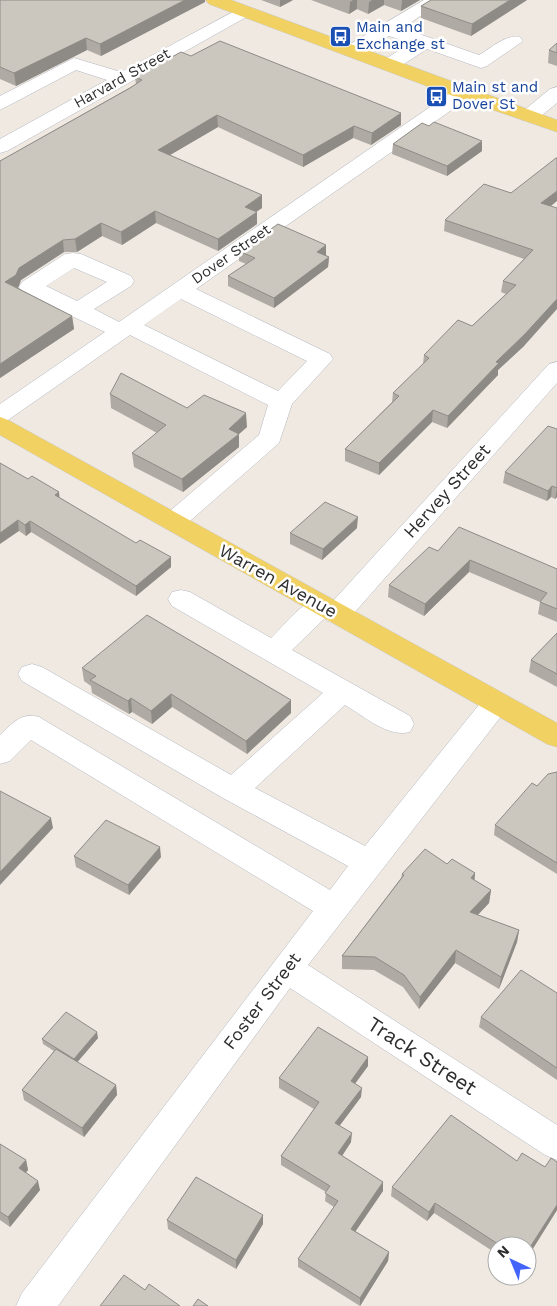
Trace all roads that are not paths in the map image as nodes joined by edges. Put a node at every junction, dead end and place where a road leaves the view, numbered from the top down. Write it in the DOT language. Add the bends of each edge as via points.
graph roads {
  1 [pos="215,0"];
  2 [pos="436,0"];
  3 [pos="244,11"];
  4 [pos="388,29"];
  5 [pos="514,41"];
  6 [pos="425,42"];
  7 [pos="351,51"];
  8 [pos="389,65"];
  9 [pos="120,78"];
  10 [pos="463,93"];
  11 [pos="557,93"];
  12 [pos="0,105"];
  13 [pos="529,116"];
  14 [pos="41,124"];
  15 [pos="557,126"];
  16 [pos="0,147"];
  17 [pos="180,290"];
  18 [pos="78,310"];
  19 [pos="126,328"];
  20 [pos="557,369"];
  21 [pos="281,402"];
  22 [pos="0,414"];
  23 [pos="0,425"];
  24 [pos="174,522"];
  25 [pos="181,599"];
  26 [pos="329,610"];
  27 [pos="274,651"];
  28 [pos="32,674"];
  29 [pos="343,691"];
  30 [pos="496,703"];
  31 [pos="400,724"];
  32 [pos="557,736"];
  33 [pos="0,753"];
  34 [pos="233,790"];
  35 [pos="369,863"];
  36 [pos="334,908"];
  37 [pos="286,968"];
  38 [pos="557,1144"];
  39 [pos="35,1306"];
  1 -- 3 [label="main road"];
  2 -- 4 [label="street"];
  3 -- 7 [label="main road"];
  3 -- 9 [label="street, Harvard Street"];
  4 -- 6 [label="street"];
  4 -- 7 [label="street"];
  5 -- 6 [label="street" via="481,62"];
  6 -- 8 [label="street"];
  7 -- 8 [label="main road"];
  8 -- 10 [label="main road"];
  9 -- 12 [label="street" via="74,64"];
  9 -- 14 [label="street, Harvard Street"];
  10 -- 13 [label="main road"];
  10 -- 17 [label="street, Dover Street"];
  11 -- 13 [label="street"];
  12 -- 14 [label="street"];
  13 -- 15 [label="main road"];
  14 -- 16 [label="street, Harvard Street"];
  17 -- 19 [label="street, Dover Street"];
  17 -- 21 [label="street" via="322,359"];
  18 -- 19 [label="street"];
  19 -- 21 [label="street"];
  19 -- 22 [label="street, Dover Street"];
  20 -- 26 [label="street, Hervey Street"];
  21 -- 24 [label="street" via="270,438"];
  23 -- 24 [label="main road, Warren Avenue"];
  24 -- 26 [label="main road, Warren Avenue"];
  25 -- 27 [label="street"];
  26 -- 27 [label="street, Hervey Street"];
  26 -- 30 [label="main road, Warren Avenue"];
  27 -- 29 [label="street"];
  28 -- 34 [label="street"];
  29 -- 31 [label="street"];
  29 -- 34 [label="street"];
  30 -- 32 [label="main road, Warren Avenue"];
  30 -- 35 [label="street, Foster Street"];
  33 -- 36 [label="street" via="29,725"];
  34 -- 35 [label="street"];
  35 -- 36 [label="street, Foster Street"];
  36 -- 37 [label="street, Foster Street"];
  37 -- 38 [label="street, Track Street"];
  37 -- 39 [label="street, Foster Street"];
}
